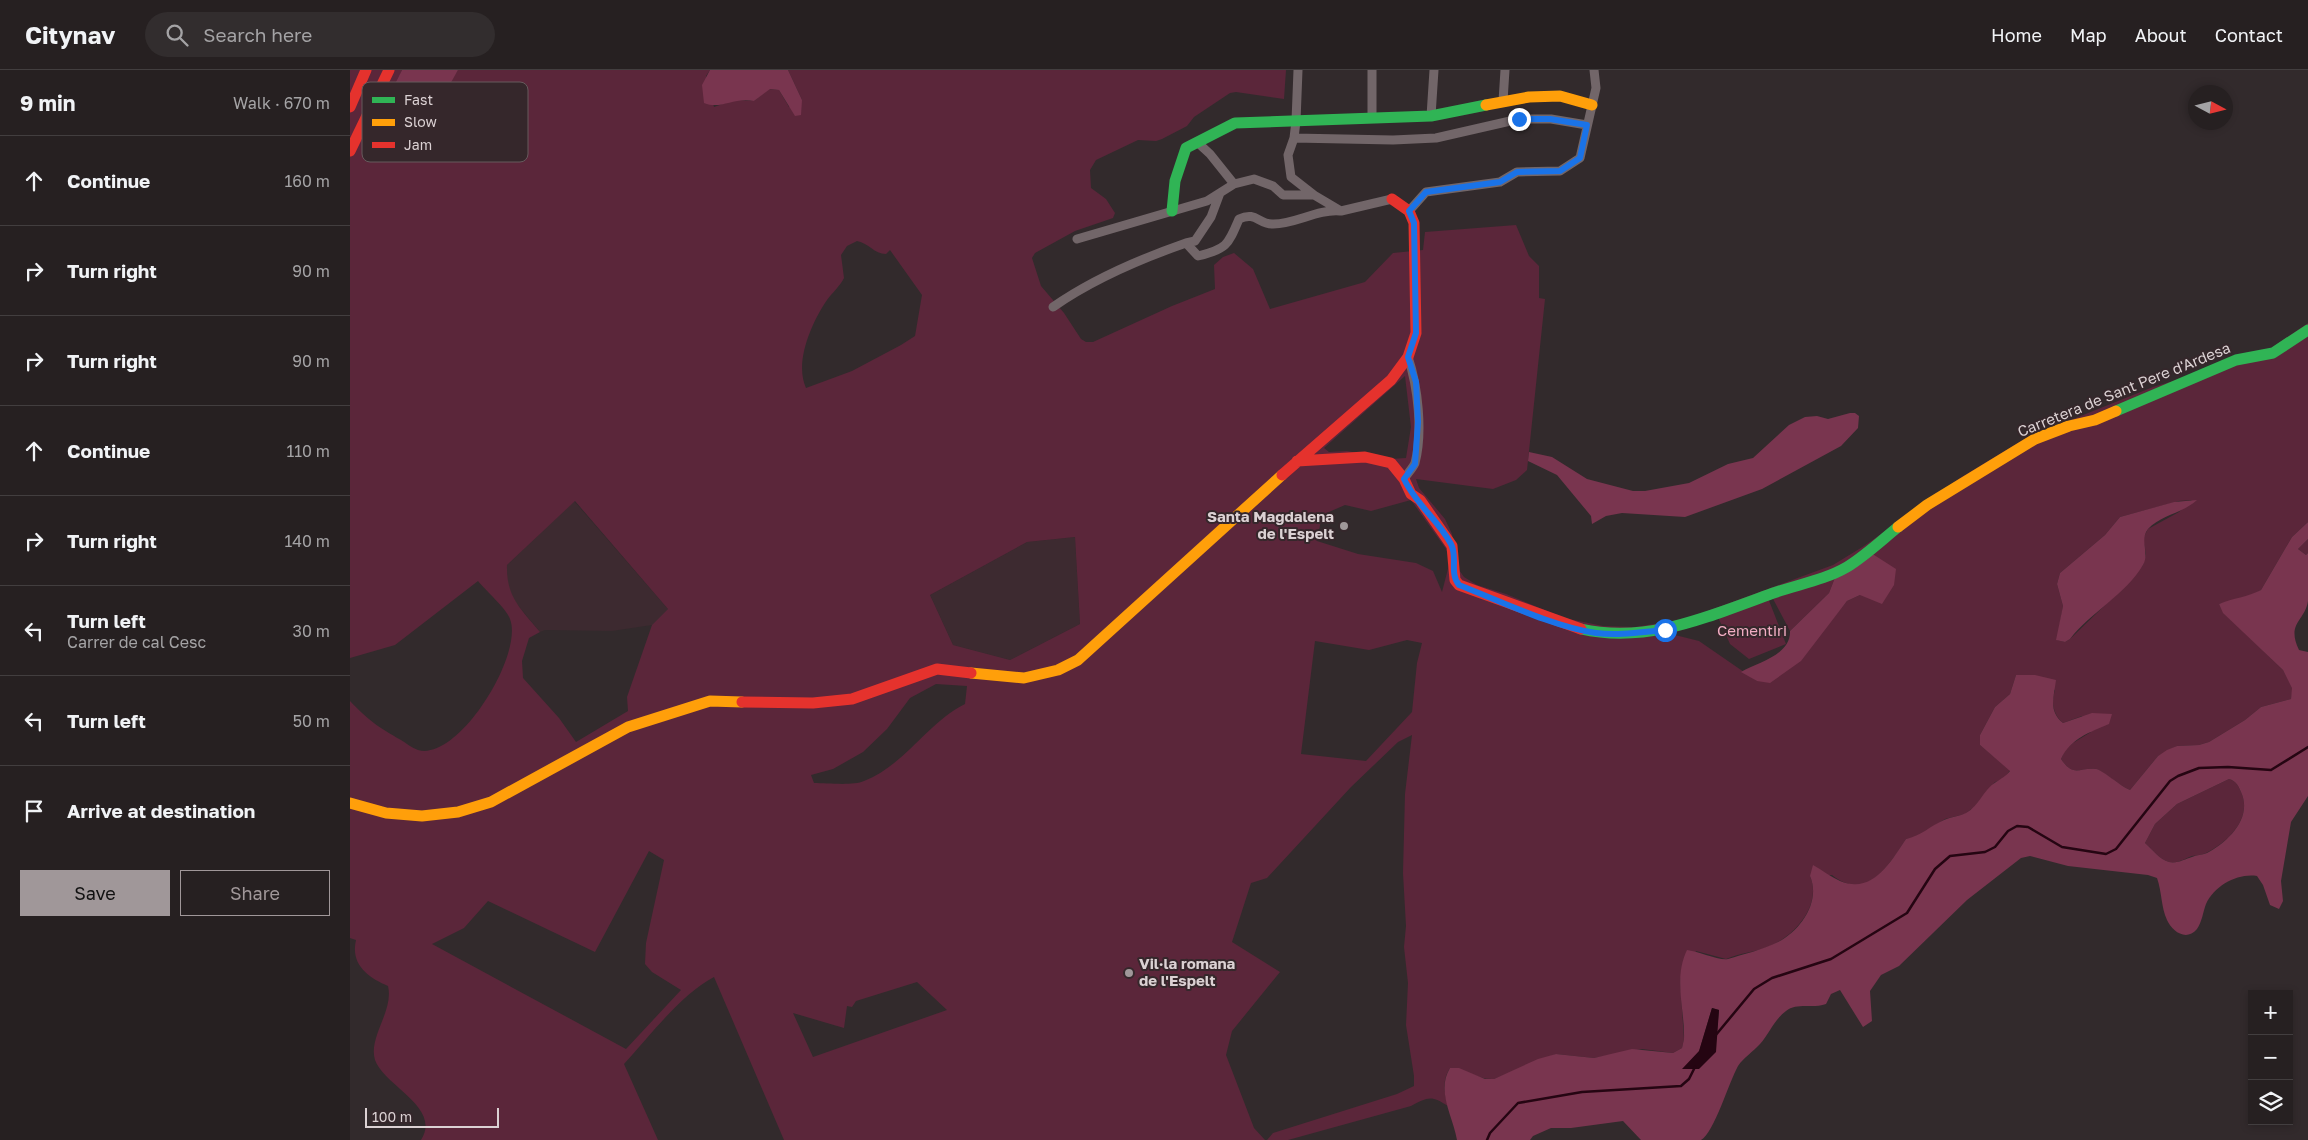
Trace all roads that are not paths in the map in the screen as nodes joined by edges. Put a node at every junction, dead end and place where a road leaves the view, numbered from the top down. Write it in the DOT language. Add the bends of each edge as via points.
graph roads {
  1 [pos="366,70"];
  2 [pos="389,70"];
  3 [pos="1298,70"];
  4 [pos="1372,70"];
  5 [pos="1434,70"];
  6 [pos="1505,70"];
  7 [pos="1594,70"];
  8 [pos="383,82"];
  9 [pos="1503,100"];
  10 [pos="1592,105"];
  11 [pos="350,107"];
  12 [pos="1431,116"];
  13 [pos="1372,118"];
  14 [pos="1296,120"];
  15 [pos="1587,125"];
  16 [pos="362,126"];
  17 [pos="1294,138"];
  18 [pos="1197,142"];
  19 [pos="350,151"];
  20 [pos="1234,184"];
  21 [pos="1220,193"];
  22 [pos="1314,195"];
  23 [pos="1392,199"];
  24 [pos="1172,211"];
  25 [pos="1340,211"];
  26 [pos="1409,211"];
  27 [pos="1077,239"];
  28 [pos="1186,243"];
  29 [pos="1053,307"];
  30 [pos="2308,330"];
  31 [pos="1408,357"];
  32 [pos="1297,461"];
  33 [pos="1404,479"];
  34 [pos="350,803"];
  1 -- 11 [label="main road"];
  2 -- 8 [label="main road"];
  3 -- 14 [label="street"];
  4 -- 13 [label="street"];
  5 -- 12 [label="street"];
  6 -- 9 [label="street"];
  7 -- 10 [label="street" via="1596,88"];
  9 -- 10 [label="main road" via="1560,96"];
  9 -- 12 [label="main road"];
  10 -- 15 [label="street"];
  12 -- 13 [label="main road"];
  13 -- 14 [label="main road"];
  14 -- 17 [label="street"];
  14 -- 18 [label="main road" via="1235,123"];
  15 -- 17 [label="street" via="1550,119 1519,119 1436,138"];
  15 -- 26 [label="street" via="1580,158 1560,171 1517,172 1500,182 1426,192"];
  16 -- 19 [label="main road"];
  17 -- 22 [label="street" via="1288,155 1291,177"];
  18 -- 20 [label="street"];
  18 -- 24 [label="main road" via="1186,148 1175,182"];
  20 -- 21 [label="street"];
  20 -- 22 [label="street" via="1254,179 1273,186 1283,196"];
  21 -- 24 [label="street" via="1207,201"];
  21 -- 28 [label="street" via="1207,226 1195,241"];
  22 -- 25 [label="street"];
  23 -- 25 [label="street"];
  23 -- 26 [label="main road"];
  24 -- 27 [label="street"];
  25 -- 28 [label="street" via="1270,224 1254,216 1246,216 1239,219 1228,244 1198,256"];
  26 -- 31 [label="main road" via="1414,223 1416,333"];
  28 -- 29 [label="street" via="1131,264 1074,292"];
  30 -- 33 [label="main road, Carretera de Sant Pere d'Ardesa" via="2273,353 2236,360 2141,402 2035,439 1926,505 1847,567 1812,582 1665,630 1594,633 1459,585 1454,575 1452,546 1420,500 1411,494"];
  31 -- 32 [label="main road" via="1391,380"];
  31 -- 33 [label="street" via="1416,382 1418,422 1415,464"];
  32 -- 33 [label="main road, Carretera de Sant Pere d'Ardesa" via="1365,457 1391,463"];
  32 -- 34 [label="main road" via="1078,660 1058,670 1024,678 937,669 852,699 813,703 710,701 628,727 491,802 458,812 422,816 386,813"];
}
